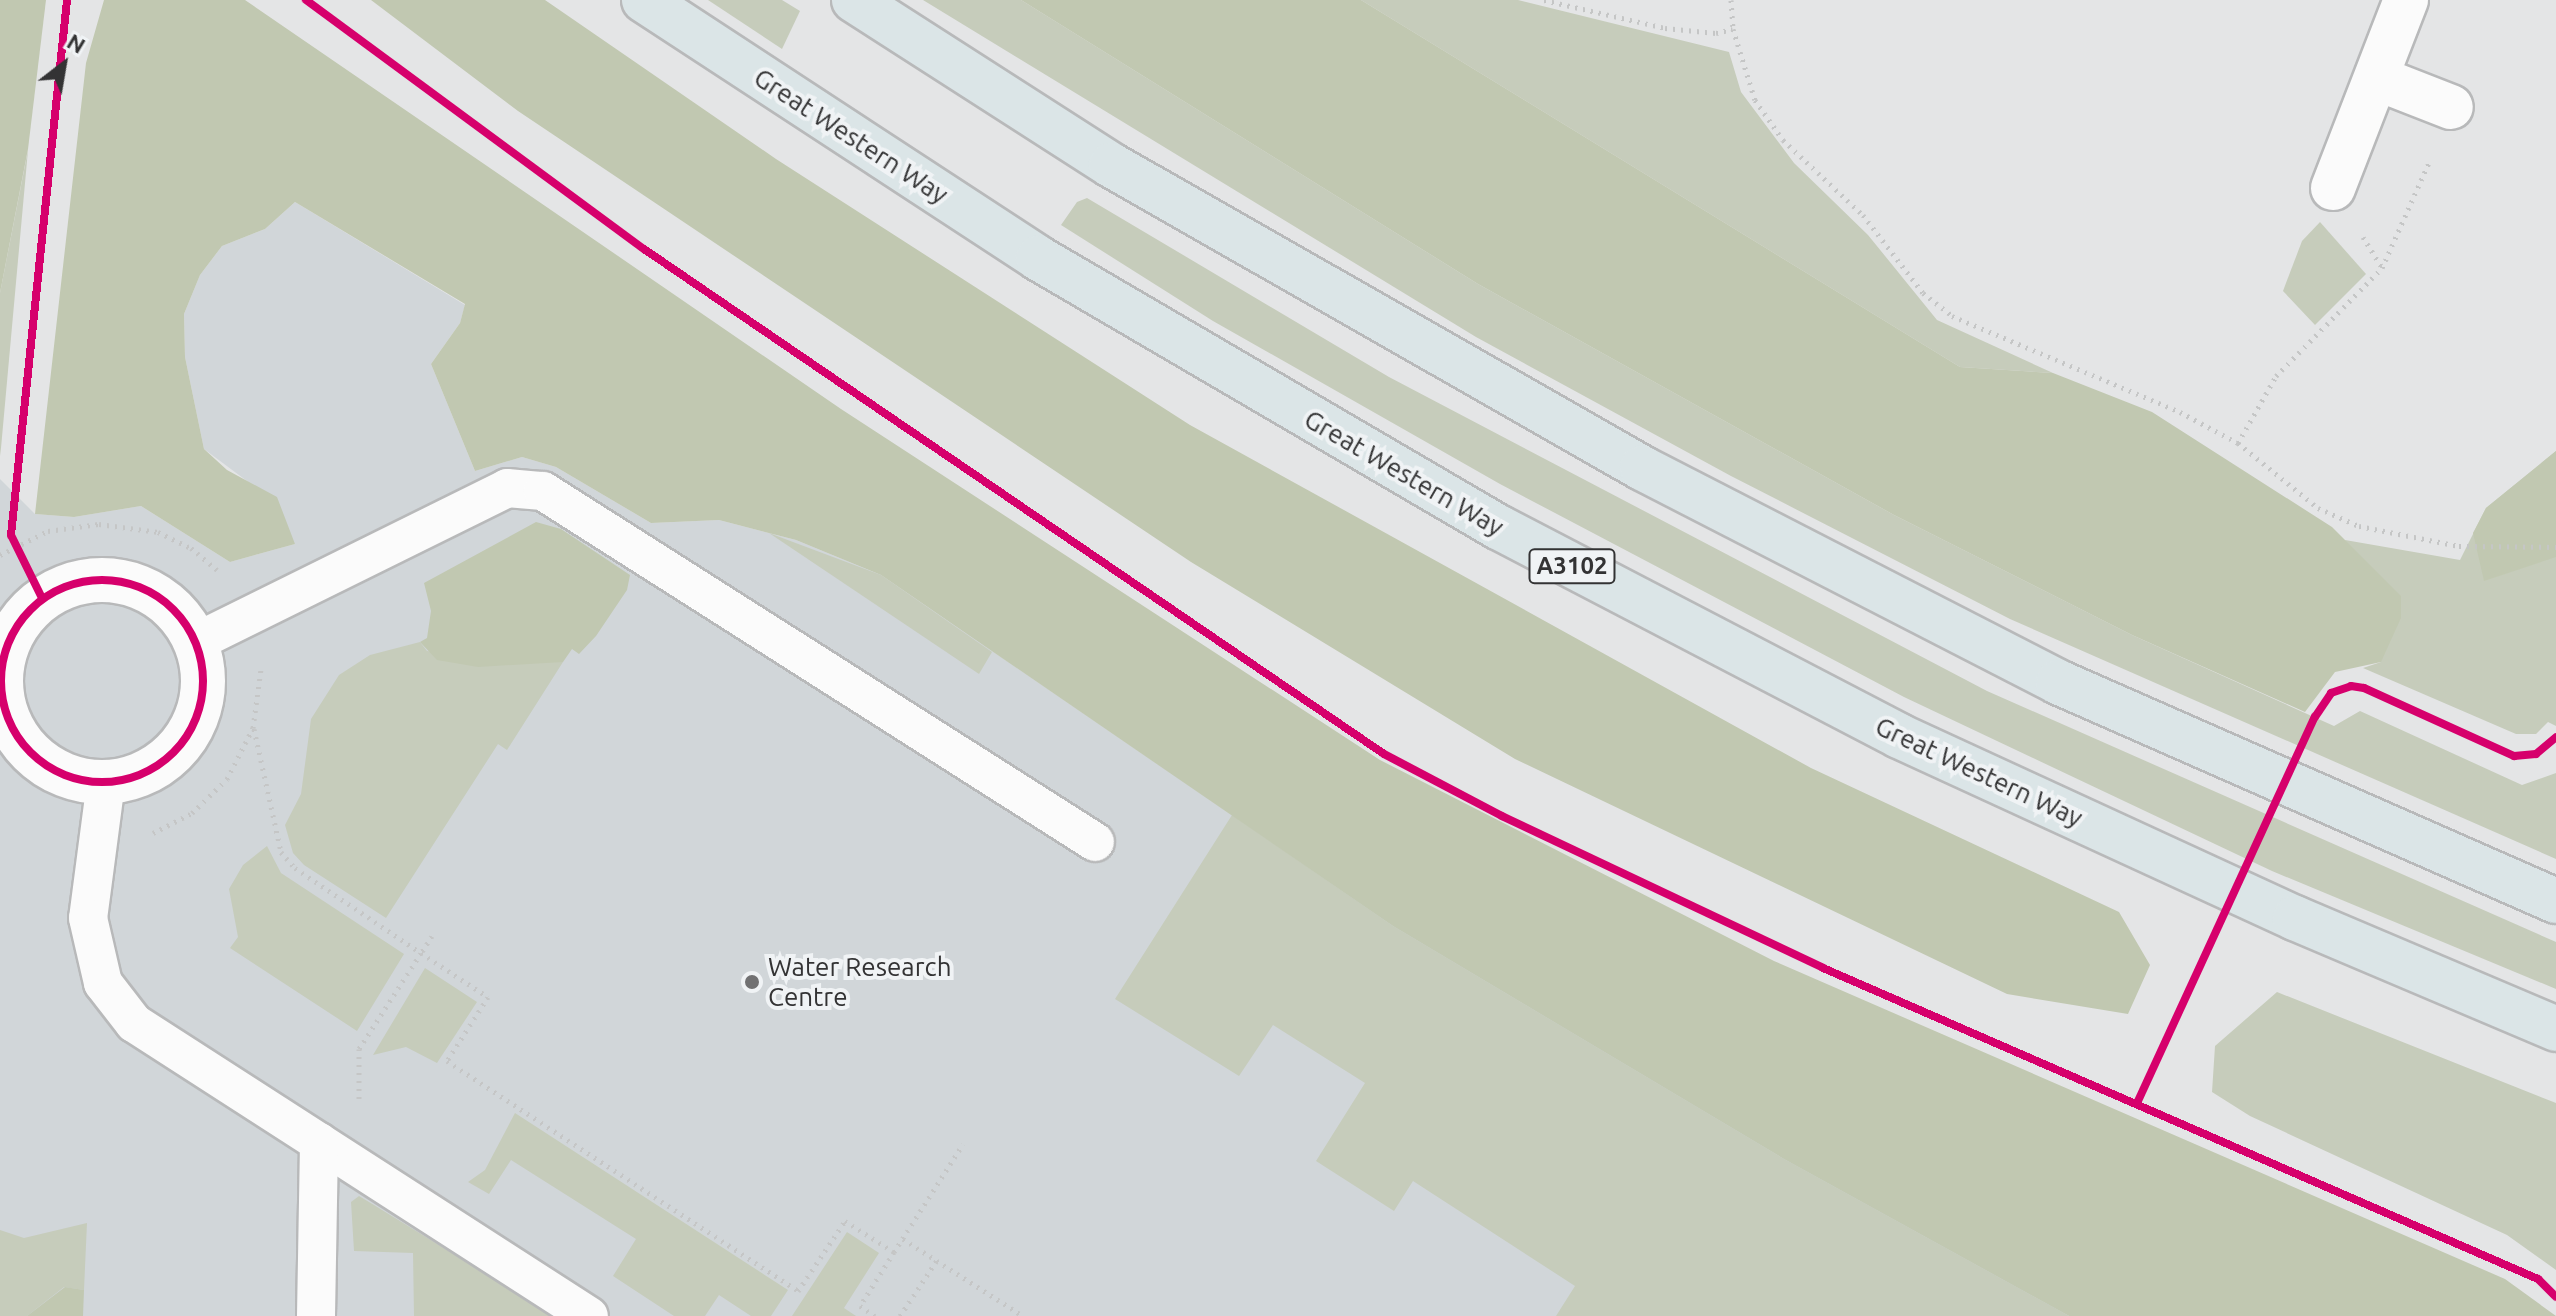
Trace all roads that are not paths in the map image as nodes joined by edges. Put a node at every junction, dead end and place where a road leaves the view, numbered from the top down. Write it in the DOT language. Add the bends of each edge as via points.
graph roads {
  1 [pos="644,0"];
  2 [pos="854,0"];
  3 [pos="2406,0"];
  4 [pos="2379,79"];
  5 [pos="2451,107"];
  6 [pos="2333,188"];
  7 [pos="196,642"];
  8 [pos="1,697"];
  9 [pos="106,782"];
  10 [pos="1095,842"];
  11 [pos="2556,901"];
  12 [pos="2556,1029"];
  13 [pos="329,1149"];
  14 [pos="316,1316"];
  15 [pos="589,1316"];
  1 -- 12 [label="main road, Great Western Way / A3102" via="1038,258 1498,527 1899,736 2295,918"];
  2 -- 11 [label="main road" via="1124,173 1642,468 2058,682"];
  3 -- 4 [label="street"];
  4 -- 5 [label="street"];
  4 -- 6 [label="street"];
  7 -- 8 [label="street" via="180,616 157,595 129,583 99,579 69,584 42,598 7,642"];
  7 -- 9 [label="street" via="203,674 200,706 188,736 166,760 138,776"];
  7 -- 10 [label="lane" via="507,488 543,491"];
  8 -- 9 [label="street" via="10,725 27,749 77,780"];
  9 -- 13 [label="lane" via="88,918 103,983 134,1023"];
  13 -- 14 [label="lane"];
  13 -- 15 [label="lane"];
}
